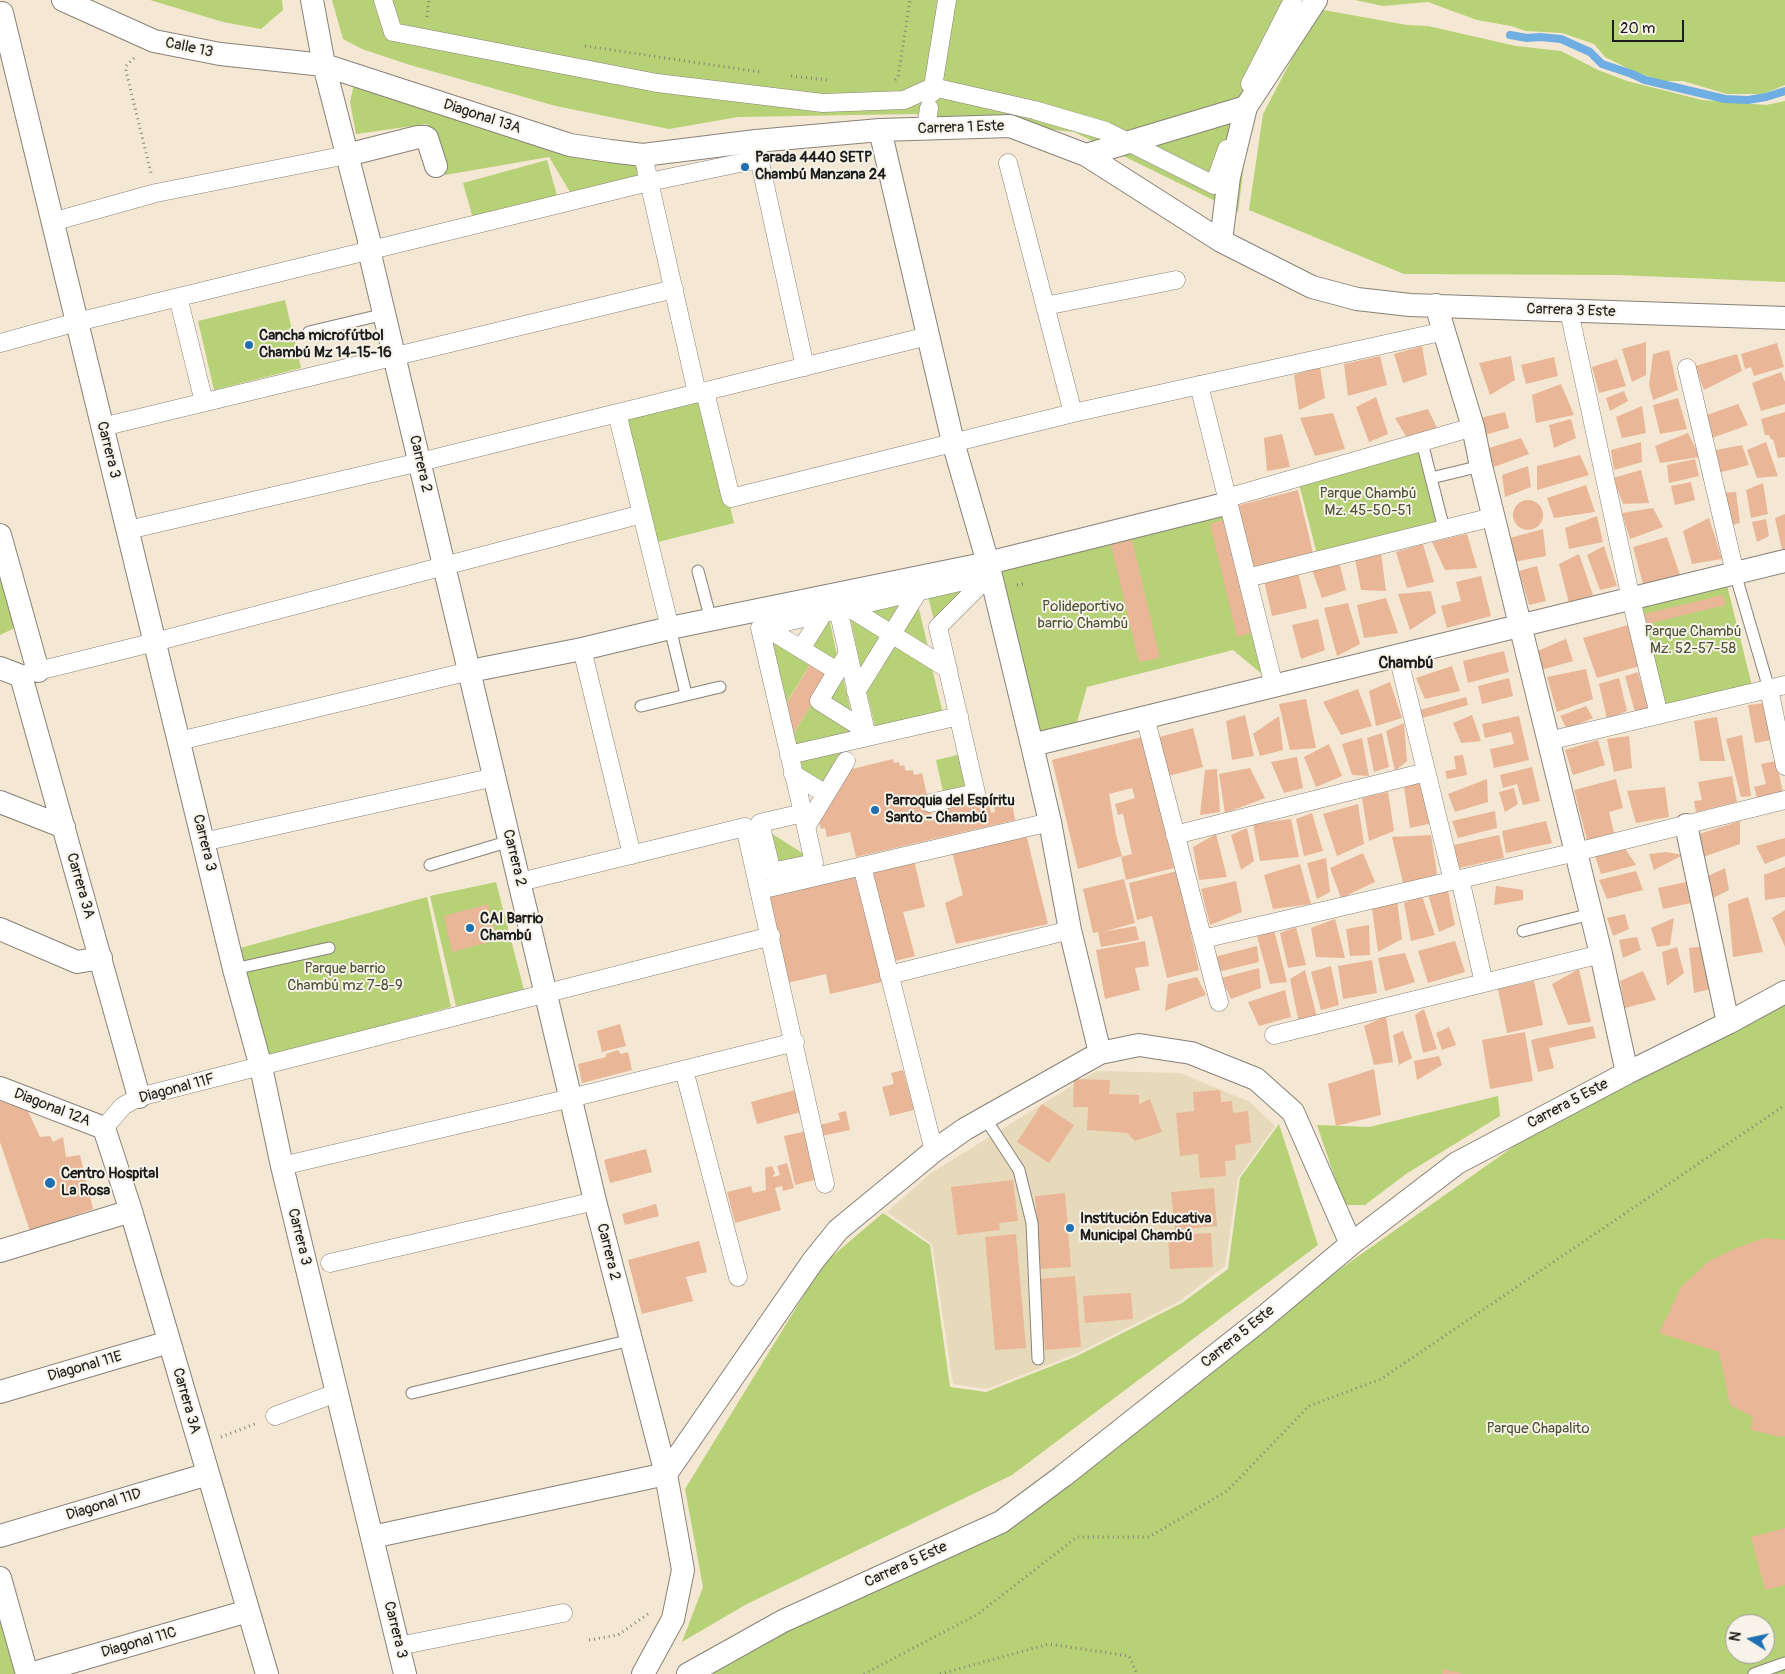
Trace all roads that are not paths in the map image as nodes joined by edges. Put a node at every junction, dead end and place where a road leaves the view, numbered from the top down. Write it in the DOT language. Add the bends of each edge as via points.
graph roads {
  1 [pos="63,0"];
  2 [pos="312,0"];
  3 [pos="382,0"];
  4 [pos="947,0"];
  5 [pos="1293,0"];
  6 [pos="1316,0"];
  7 [pos="2,13"];
  8 [pos="324,66"];
  9 [pos="930,104"];
  10 [pos="1246,107"];
  11 [pos="880,130"];
  12 [pos="757,150"];
  13 [pos="347,155"];
  14 [pos="643,155"];
  15 [pos="1086,155"];
  16 [pos="1008,163"];
  17 [pos="436,166"];
  18 [pos="649,182"];
  19 [pos="52,222"];
  20 [pos="1221,240"];
  21 [pos="369,250"];
  22 [pos="1176,280"];
  23 [pos="674,289"];
  24 [pos="178,297"];
  25 [pos="1357,299"];
  26 [pos="1436,305"];
  27 [pos="1045,306"];
  28 [pos="1569,311"];
  29 [pos="385,314"];
  30 [pos="1785,318"];
  31 [pos="77,322"];
  32 [pos="1444,331"];
  33 [pos="309,332"];
  34 [pos="928,336"];
  35 [pos="0,342"];
  36 [pos="395,357"];
  37 [pos="805,366"];
  38 [pos="1687,368"];
  39 [pos="1198,385"];
  40 [pos="701,392"];
  41 [pos="204,402"];
  42 [pos="617,413"];
  43 [pos="1073,413"];
  44 [pos="102,427"];
  45 [pos="1473,427"];
  46 [pos="953,442"];
  47 [pos="1424,450"];
  48 [pos="420,462"];
  49 [pos="1481,466"];
  50 [pos="1431,478"];
  51 [pos="1226,501"];
  52 [pos="642,514"];
  53 [pos="1494,517"];
  54 [pos="1443,525"];
  55 [pos="128,530"];
  56 [pos="0,535"];
  57 [pos="1785,561"];
  58 [pos="988,563"];
  59 [pos="445,566"];
  60 [pos="698,571"];
  61 [pos="1735,573"];
  62 [pos="1247,578"];
  63 [pos="919,590"];
  64 [pos="1631,598"];
  65 [pos="837,609"];
  66 [pos="711,620"];
  67 [pos="1520,625"];
  68 [pos="765,627"];
  69 [pos="670,628"];
  70 [pos="892,634"];
  71 [pos="155,642"];
  72 [pos="582,649"];
  73 [pos="801,649"];
  74 [pos="848,654"];
  75 [pos="1398,656"];
  76 [pos="948,669"];
  77 [pos="470,671"];
  78 [pos="837,671"];
  79 [pos="20,672"];
  80 [pos="1274,686"];
  81 [pos="720,687"];
  82 [pos="1777,687"];
  83 [pos="856,692"];
  84 [pos="686,694"];
  85 [pos="641,706"];
  86 [pos="1659,715"];
  87 [pos="958,716"];
  88 [pos="1145,717"];
  89 [pos="866,734"];
  90 [pos="179,741"];
  91 [pos="1548,741"];
  92 [pos="1032,745"];
  93 [pos="789,756"];
  94 [pos="846,761"];
  95 [pos="1785,766"];
  96 [pos="1426,772"];
  97 [pos="794,774"];
  98 [pos="495,777"];
  99 [pos="826,794"];
  100 [pos="1785,800"];
  101 [pos="0,802"];
  102 [pos="930,803"];
  103 [pos="1050,822"];
  104 [pos="1686,825"];
  105 [pos="64,827"];
  106 [pos="1175,835"];
  107 [pos="203,842"];
  108 [pos="510,842"];
  109 [pos="1576,852"];
  110 [pos="632,855"];
  111 [pos="430,865"];
  112 [pos="862,866"];
  113 [pos="1457,880"];
  114 [pos="520,882"];
  115 [pos="760,890"];
  116 [pos="1591,914"];
  117 [pos="0,929"];
  118 [pos="1070,930"];
  119 [pos="1523,931"];
  120 [pos="771,936"];
  121 [pos="1203,939"];
  122 [pos="329,948"];
  123 [pos="1600,954"];
  124 [pos="101,958"];
  125 [pos="234,969"];
  126 [pos="889,975"];
  127 [pos="1484,983"];
  128 [pos="1785,992"];
  129 [pos="546,993"];
  130 [pos="1219,1002"];
  131 [pos="1728,1023"];
  132 [pos="1274,1034"];
  133 [pos="795,1042"];
  134 [pos="1100,1054"];
  135 [pos="261,1067"];
  136 [pos="684,1070"];
  137 [pos="1627,1073"];
  138 [pos="0,1088"];
  139 [pos="139,1097"];
  140 [pos="571,1098"];
  141 [pos="985,1118"];
  142 [pos="104,1128"];
  143 [pos="934,1151"];
  144 [pos="282,1166"];
  145 [pos="825,1184"];
  146 [pos="595,1200"];
  147 [pos="131,1211"];
  148 [pos="1350,1244"];
  149 [pos="0,1251"];
  150 [pos="330,1264"];
  151 [pos="738,1277"];
  152 [pos="631,1340"];
  153 [pos="169,1342"];
  154 [pos="1038,1359"];
  155 [pos="0,1392"];
  156 [pos="412,1393"];
  157 [pos="328,1396"];
  158 [pos="275,1416"];
  159 [pos="208,1474"];
  160 [pos="666,1474"];
  161 [pos="0,1536"];
  162 [pos="372,1537"];
  163 [pos="0,1578"];
  164 [pos="248,1611"];
  165 [pos="563,1613"];
  166 [pos="399,1646"];
  167 [pos="1785,1663"];
  168 [pos="28,1674"];
  169 [pos="267,1674"];
  170 [pos="406,1674"];
  171 [pos="643,1674"];
  172 [pos="688,1674"];
  173 [pos="1754,1674"];
  1 -- 8 [label="street, Calle 13" via="160,42 220,54"];
  2 -- 8 [label="street, Carrera 2"];
  3 -- 9 [label="street" via="393,32 657,84 823,102 904,100"];
  4 -- 9 [label="street"];
  5 -- 9 [label="street" via="1250,84 1214,185 1106,131 1034,110"];
  6 -- 10 [label="street"];
  7 -- 19 [label="street, Carrera 3"];
  8 -- 13 [label="street, Carrera 2"];
  8 -- 14 [label="street, Diagonal 13A" via="570,145"];
  9 -- 11 [label="street, Carrera 1 Este"];
  9 -- 15 [label="street, Carrera 1 Este" via="1010,126"];
  10 -- 15 [label="street"];
  10 -- 20 [label="street" via="1229,177"];
  11 -- 12 [label="street, Carrera 1 Este"];
  11 -- 34 [label="street"];
  12 -- 14 [label="street, Carrera 1 Este"];
  12 -- 18 [label="street"];
  12 -- 37 [label="street"];
  13 -- 17 [label="street" via="425,137"];
  13 -- 19 [label="street" via="156,193"];
  13 -- 21 [label="street, Carrera 2"];
  14 -- 18 [label="street"];
  15 -- 20 [label="street, Carrera 1 Este"];
  16 -- 27 [label="street"];
  18 -- 21 [label="street"];
  18 -- 23 [label="street"];
  19 -- 31 [label="street, Carrera 3"];
  20 -- 25 [label="street, Carrera 1 Este" via="1312,287"];
  21 -- 24 [label="street"];
  21 -- 29 [label="street, Carrera 2"];
  22 -- 27 [label="street"];
  23 -- 36 [label="street"];
  23 -- 40 [label="street"];
  24 -- 31 [label="street"];
  24 -- 41 [label="street"];
  25 -- 26 [label="street, Carrera 3 Este"];
  26 -- 28 [label="street, Carrera 3 Este"];
  26 -- 32 [label="street"];
  27 -- 43 [label="street"];
  28 -- 30 [label="street, Carrera 3 Este"];
  28 -- 64 [label="street"];
  29 -- 33 [label="lane"];
  29 -- 36 [label="street, Carrera 2"];
  31 -- 35 [label="street"];
  31 -- 44 [label="street, Carrera 3"];
  32 -- 39 [label="street"];
  32 -- 45 [label="street"];
  34 -- 37 [label="street"];
  34 -- 46 [label="street"];
  36 -- 41 [label="street"];
  36 -- 48 [label="street, Carrera 2"];
  37 -- 40 [label="street"];
  38 -- 61 [label="street"];
  39 -- 43 [label="street"];
  39 -- 51 [label="street"];
  40 -- 42 [label="street"];
  40 -- 46 [label="street" via="731,498"];
  41 -- 44 [label="street"];
  42 -- 48 [label="street"];
  42 -- 52 [label="street"];
  43 -- 46 [label="street"];
  44 -- 55 [label="street, Carrera 3"];
  45 -- 49 [label="street"];
  45 -- 51 [label="street"];
  46 -- 58 [label="street"];
  47 -- 50 [label="lane"];
  48 -- 55 [label="street"];
  48 -- 59 [label="street, Carrera 2"];
  49 -- 50 [label="lane"];
  49 -- 53 [label="street"];
  50 -- 54 [label="lane"];
  51 -- 58 [label="street"];
  51 -- 62 [label="street"];
  52 -- 59 [label="street"];
  52 -- 69 [label="street"];
  53 -- 62 [label="street"];
  53 -- 67 [label="street"];
  55 -- 71 [label="street, Carrera 3"];
  56 -- 79 [label="street, Carrera 3A"];
  57 -- 61 [label="street"];
  58 -- 66 [label="street"];
  58 -- 92 [label="street"];
  59 -- 71 [label="street"];
  59 -- 77 [label="street, Carrera 2"];
  60 -- 66 [label="lane"];
  61 -- 64 [label="street"];
  61 -- 82 [label="lane"];
  62 -- 80 [label="street"];
  63 -- 65 [label="street"];
  63 -- 70 [label="street"];
  63 -- 76 [label="street" via="968,579 980,580 979,586 938,627"];
  64 -- 67 [label="street"];
  64 -- 86 [label="street"];
  65 -- 68 [label="street"];
  65 -- 70 [label="street"];
  65 -- 73 [label="street"];
  65 -- 74 [label="street"];
  66 -- 69 [label="street"];
  67 -- 75 [label="street"];
  67 -- 91 [label="street"];
  68 -- 73 [label="street"];
  68 -- 93 [label="street" via="760,628"];
  69 -- 72 [label="street"];
  69 -- 84 [label="lane"];
  70 -- 76 [label="street"];
  70 -- 83 [label="street"];
  71 -- 79 [label="street"];
  71 -- 90 [label="street, Carrera 3"];
  72 -- 77 [label="street"];
  72 -- 110 [label="street"];
  73 -- 78 [label="street"];
  74 -- 78 [label="street"];
  74 -- 83 [label="street"];
  75 -- 80 [label="street"];
  75 -- 96 [label="street"];
  76 -- 87 [label="street"];
  77 -- 90 [label="street"];
  77 -- 98 [label="street, Carrera 2"];
  78 -- 89 [label="street" via="819,701"];
  79 -- 105 [label="street, Carrera 3A"];
  80 -- 88 [label="street"];
  81 -- 84 [label="lane"];
  82 -- 86 [label="street"];
  82 -- 95 [label="street"];
  83 -- 89 [label="street"];
  84 -- 85 [label="lane"];
  86 -- 91 [label="street"];
  87 -- 89 [label="street"];
  87 -- 102 [label="street" via="976,793"];
  88 -- 92 [label="street"];
  88 -- 106 [label="street"];
  89 -- 93 [label="street"];
  90 -- 107 [label="street, Carrera 3"];
  91 -- 109 [label="street"];
  92 -- 103 [label="street"];
  93 -- 97 [label="street"];
  94 -- 99 [label="street"];
  96 -- 106 [label="street"];
  96 -- 113 [label="street"];
  97 -- 99 [label="street"];
  97 -- 99 [label="street" via="804,820"];
  98 -- 107 [label="street"];
  98 -- 108 [label="street, Carrera 2"];
  100 -- 104 [label="street"];
  101 -- 105 [label="street"];
  103 -- 112 [label="street"];
  103 -- 118 [label="street"];
  104 -- 109 [label="street"];
  104 -- 131 [label="street"];
  105 -- 124 [label="street, Carrera 3A"];
  106 -- 121 [label="street"];
  107 -- 125 [label="street, Carrera 3"];
  108 -- 111 [label="lane"];
  108 -- 114 [label="street, Carrera 2"];
  109 -- 113 [label="street"];
  109 -- 116 [label="street"];
  110 -- 114 [label="street"];
  110 -- 115 [label="street" via="745,827"];
  112 -- 115 [label="street"];
  112 -- 126 [label="street"];
  113 -- 121 [label="street"];
  113 -- 127 [label="street"];
  114 -- 129 [label="street, Carrera 2"];
  115 -- 120 [label="street"];
  116 -- 119 [label="lane"];
  116 -- 123 [label="street"];
  117 -- 124 [label="street" via="78,962"];
  118 -- 126 [label="street"];
  118 -- 134 [label="street"];
  120 -- 129 [label="street, Diagonal 11F"];
  120 -- 133 [label="street"];
  121 -- 130 [label="street"];
  122 -- 125 [label="lane"];
  123 -- 127 [label="street"];
  123 -- 137 [label="street"];
  124 -- 139 [label="street, Carrera 3A"];
  125 -- 135 [label="street, Carrera 3"];
  126 -- 143 [label="street"];
  127 -- 132 [label="street"];
  128 -- 131 [label="street, Carrera 5 Este"];
  129 -- 135 [label="street, Diagonal 11F"];
  129 -- 140 [label="street, Carrera 2"];
  131 -- 137 [label="street, Carrera 5 Este"];
  133 -- 136 [label="street"];
  133 -- 145 [label="street"];
  134 -- 141 [label="street"];
  134 -- 148 [label="street" via="1139,1045 1191,1053 1256,1079 1293,1112"];
  135 -- 139 [label="street, Diagonal 11F"];
  135 -- 144 [label="street, Carrera 3"];
  136 -- 140 [label="street"];
  136 -- 151 [label="street"];
  137 -- 148 [label="street, Carrera 5 Este" via="1457,1163"];
  138 -- 142 [label="street, Diagonal 12A"];
  139 -- 142 [label="street, Diagonal 11F" via="123,1106"];
  140 -- 144 [label="street"];
  140 -- 146 [label="street, Carrera 2"];
  141 -- 143 [label="street"];
  141 -- 154 [label="lane" via="1019,1170 1032,1223"];
  142 -- 147 [label="street, Carrera 3A"];
  143 -- 160 [label="street" via="838,1230 813,1261"];
  144 -- 162 [label="street, Carrera 3"];
  146 -- 150 [label="street"];
  146 -- 152 [label="street, Carrera 2"];
  147 -- 149 [label="street"];
  147 -- 153 [label="street, Carrera 3A"];
  148 -- 172 [label="street, Carrera 5 Este" via="1264,1317 1001,1522 783,1621"];
  152 -- 156 [label="lane"];
  152 -- 160 [label="street, Carrera 2"];
  153 -- 155 [label="street, Diagonal 11E"];
  153 -- 159 [label="street, Carrera 3A"];
  157 -- 158 [label="street"];
  159 -- 161 [label="street, Diagonal 11D"];
  159 -- 164 [label="street, Carrera 3A"];
  160 -- 162 [label="street"];
  160 -- 171 [label="street, Carrera 2" via="683,1570 674,1619"];
  162 -- 166 [label="street, Carrera 3"];
  163 -- 168 [label="street"];
  164 -- 168 [label="street, Diagonal 11C"];
  164 -- 169 [label="street, Carrera 3A"];
  165 -- 166 [label="street"];
  166 -- 170 [label="street, Carrera 3"];
  167 -- 173 [label="lane"];
}
